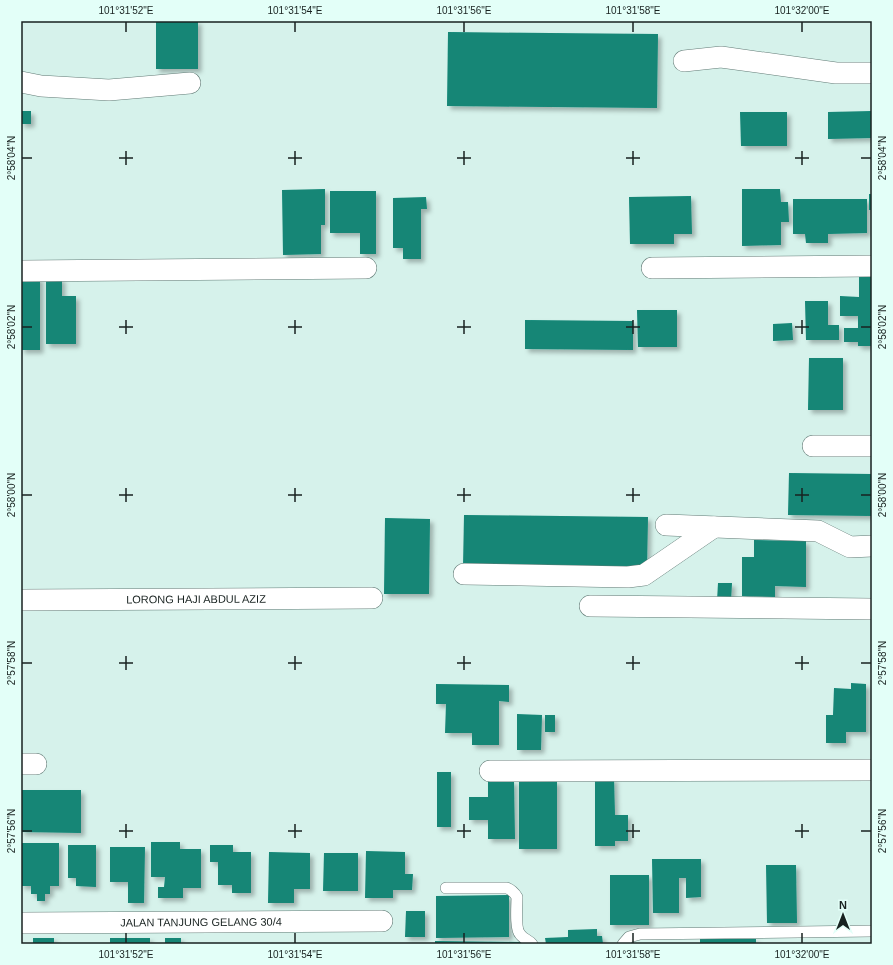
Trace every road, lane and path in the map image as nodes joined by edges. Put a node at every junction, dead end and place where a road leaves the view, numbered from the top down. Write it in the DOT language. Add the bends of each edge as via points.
graph roads {
  1 [pos="684,61"];
  2 [pos="872,73"];
  3 [pos="21,82"];
  4 [pos="190,83"];
  5 [pos="872,266"];
  6 [pos="366,268"];
  7 [pos="652,268"];
  8 [pos="21,271"];
  9 [pos="814,446"];
  10 [pos="872,446"];
  11 [pos="666,525"];
  12 [pos="714,527"];
  13 [pos="872,546"];
  14 [pos="464,574"];
  15 [pos="372,598"];
  16 [pos="21,600"];
  17 [pos="590,606"];
  18 [pos="872,609"];
  19 [pos="872,770"];
  20 [pos="490,771"];
  21 [pos="446,888"];
  22 [pos="382,921"];
  23 [pos="21,923"];
  24 [pos="872,931"];
  25 [pos="666,934"];
  26 [pos="532,944"];
  27 [pos="623,944"];
  28 [pos="681,944"];
  1 -- 2 [label="street" via="721,57 836,73"];
  3 -- 4 [label="street" via="41,86 109,90"];
  5 -- 7 [label="street"];
  6 -- 8 [label="street"];
  9 -- 10 [label="street"];
  11 -- 12 [label="street"];
  12 -- 13 [label="street" via="818,531 850,547"];
  12 -- 14 [label="street" via="644,575 628,577"];
  15 -- 16 [label="street, LORONG HAJI ABDUL AZIZ"];
  17 -- 18 [label="street"];
  19 -- 20 [label="street"];
  21 -- 26 [label="lane" via="512,890 517,897 517,930 520,936"];
  22 -- 23 [label="street, JALAN TANJUNG GELANG 30/4"];
  24 -- 25 [label="lane"];
  25 -- 27 [label="lane" via="640,934 629,937"];
  25 -- 28 [label="lane"];
}
